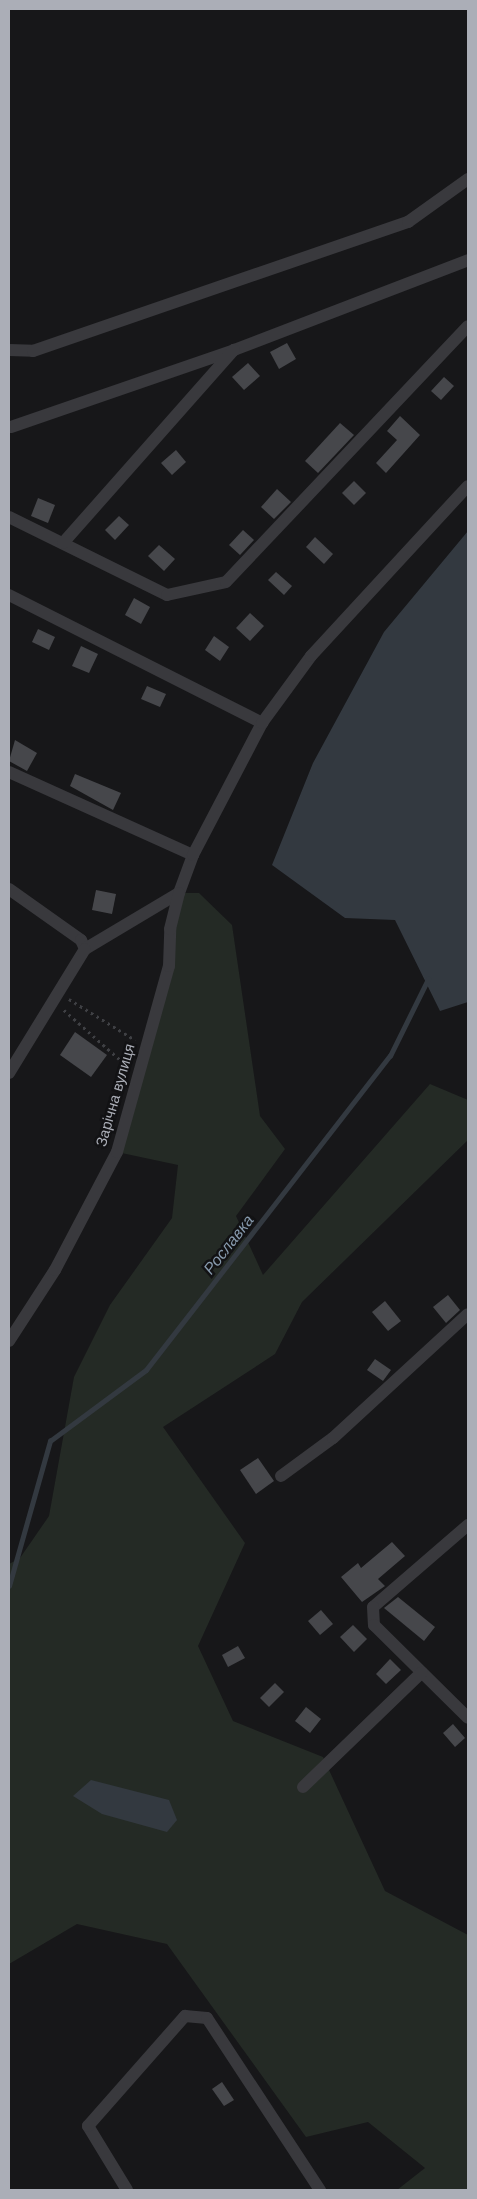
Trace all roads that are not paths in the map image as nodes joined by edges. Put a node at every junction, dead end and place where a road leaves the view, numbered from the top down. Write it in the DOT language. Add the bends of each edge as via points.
graph roads {
  1 [pos="468,179"];
  2 [pos="468,260"];
  3 [pos="468,326"];
  4 [pos="9,350"];
  5 [pos="234,350"];
  6 [pos="11,426"];
  7 [pos="468,486"];
  8 [pos="9,516"];
  9 [pos="63,543"];
  10 [pos="9,595"];
  11 [pos="262,723"];
  12 [pos="9,772"];
  13 [pos="193,855"];
  14 [pos="9,889"];
  15 [pos="179,893"];
  16 [pos="85,949"];
  17 [pos="9,1073"];
  18 [pos="468,1314"];
  19 [pos="9,1341"];
  20 [pos="281,1476"];
  21 [pos="468,1526"];
  22 [pos="422,1672"];
  23 [pos="468,1718"];
  24 [pos="303,1787"];
  25 [pos="127,2190"];
  26 [pos="320,2190"];
  1 -- 4 [label="street" via="408,222 33,351"];
  2 -- 5 [label="street"];
  3 -- 9 [label="street" via="226,582 167,594"];
  5 -- 6 [label="street"];
  5 -- 9 [label="street"];
  7 -- 11 [label="street, Зарічна вулиця" via="311,656"];
  8 -- 9 [label="street"];
  10 -- 11 [label="street"];
  11 -- 13 [label="street, Зарічна вулиця"];
  12 -- 13 [label="street"];
  13 -- 15 [label="street, Зарічна вулиця"];
  14 -- 16 [label="street" via="81,940"];
  15 -- 16 [label="street"];
  15 -- 19 [label="street, Зарічна вулиця" via="170,928 169,966 117,1152 55,1270"];
  16 -- 17 [label="street"];
  18 -- 20 [label="street" via="333,1438"];
  21 -- 22 [label="street" via="373,1607 374,1625"];
  22 -- 23 [label="street"];
  22 -- 24 [label="street"];
  25 -- 26 [label="street" via="88,2126 185,2016 207,2018"];
}
